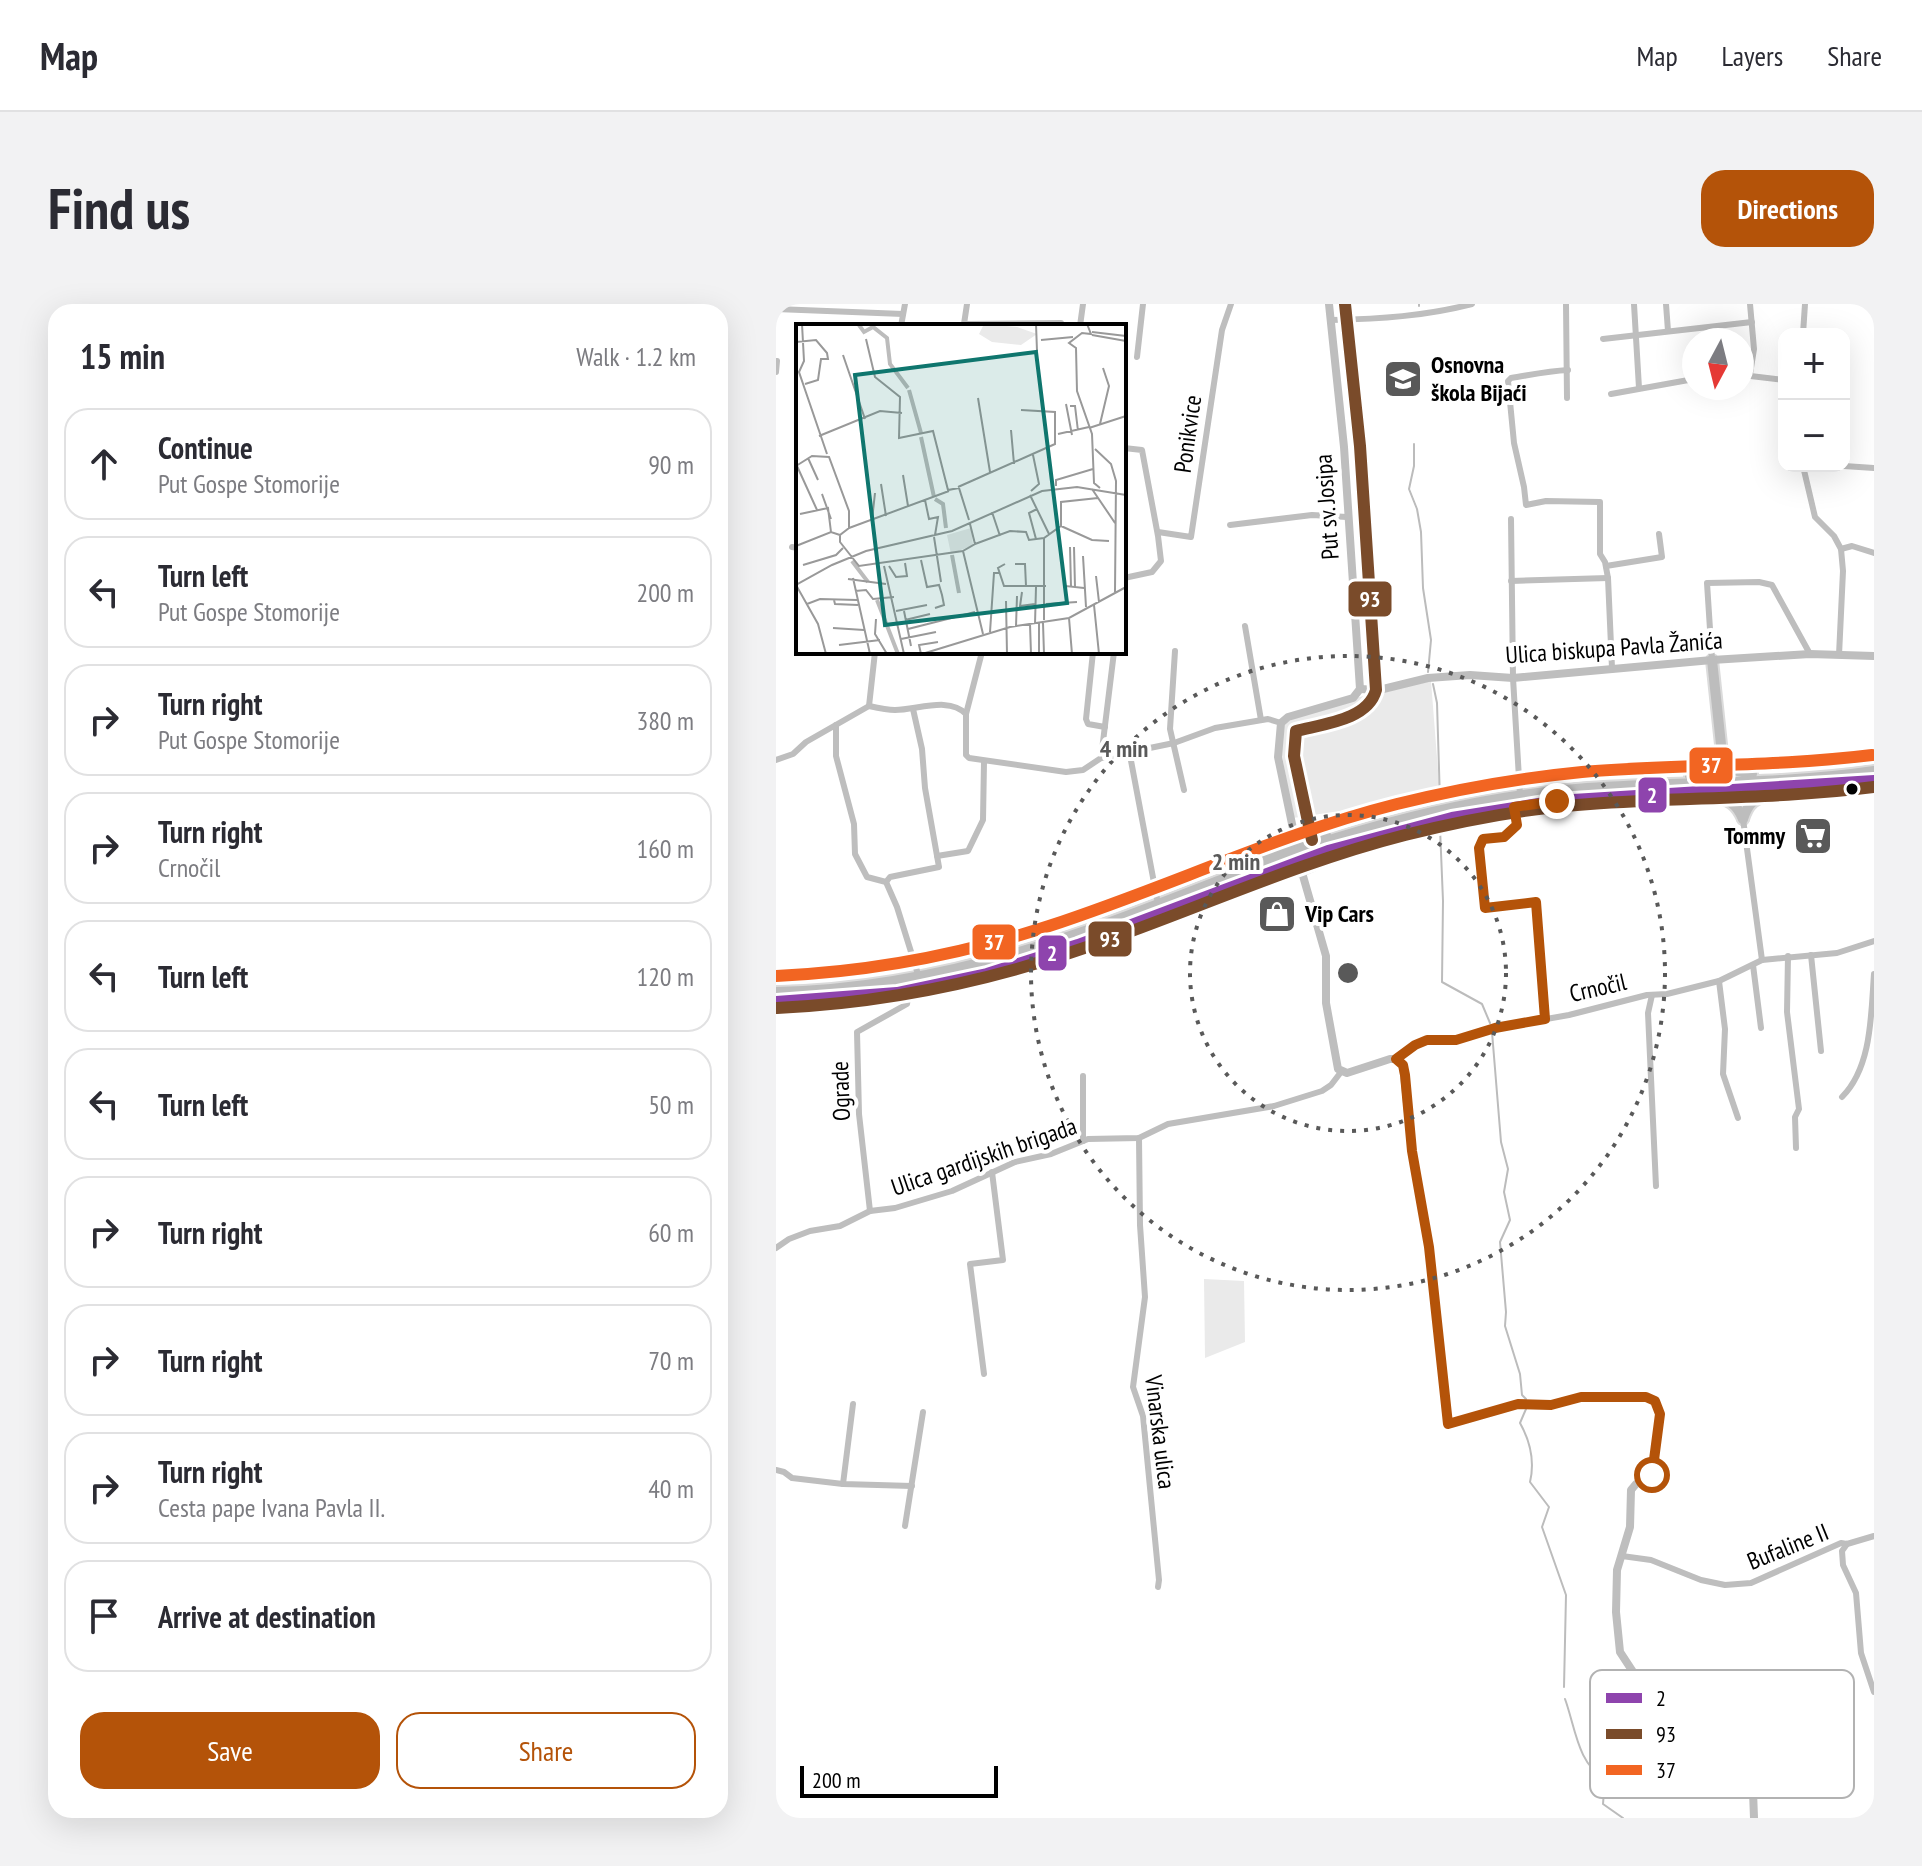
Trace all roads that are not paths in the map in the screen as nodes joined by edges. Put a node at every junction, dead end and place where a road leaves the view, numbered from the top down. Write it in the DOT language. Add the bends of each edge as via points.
graph roads {
  1 [pos="905,304"];
  2 [pos="967,304"];
  3 [pos="1083,304"];
  4 [pos="1143,304"];
  5 [pos="1231,304"];
  6 [pos="1329,304"];
  7 [pos="1472,304"];
  8 [pos="1566,304"];
  9 [pos="1634,304"];
  10 [pos="1666,304"];
  11 [pos="1750,304"];
  12 [pos="1805,304"];
  13 [pos="776,309"];
  14 [pos="903,314"];
  15 [pos="1332,320"];
  16 [pos="1752,322"];
  17 [pos="901,324"];
  18 [pos="964,324"];
  19 [pos="1012,324"];
  20 [pos="1061,324"];
  21 [pos="1080,324"];
  22 [pos="1752,328"];
  23 [pos="1803,328"];
  24 [pos="1668,331"];
  25 [pos="1635,335"];
  26 [pos="1603,339"];
  27 [pos="1137,357"];
  28 [pos="777,361"];
  29 [pos="1568,370"];
  30 [pos="776,372"];
  31 [pos="1754,376"];
  32 [pos="1778,379"];
  33 [pos="1682,381"];
  34 [pos="1639,388"];
  35 [pos="1611,394"];
  36 [pos="1567,398"];
  37 [pos="1126,448"];
  38 [pos="1850,466"];
  39 [pos="1874,468"];
  40 [pos="1804,472"];
  41 [pos="1347,517"];
  42 [pos="1511,519"];
  43 [pos="1230,525"];
  44 [pos="1158,532"];
  45 [pos="1659,534"];
  46 [pos="1841,549"];
  47 [pos="1874,553"];
  48 [pos="1606,566"];
  49 [pos="1126,578"];
  50 [pos="1608,578"];
  51 [pos="1511,581"];
  52 [pos="1245,626"];
  53 [pos="1175,651"];
  54 [pos="875,654"];
  55 [pos="981,654"];
  56 [pos="1093,654"];
  57 [pos="1114,654"];
  58 [pos="1810,654"];
  59 [pos="1839,655"];
  60 [pos="1874,656"];
  61 [pos="1712,660"];
  62 [pos="1612,668"];
  63 [pos="1513,678"];
  64 [pos="1360,689"];
  65 [pos="869,706"];
  66 [pos="913,709"];
  67 [pos="966,714"];
  68 [pos="1261,720"];
  69 [pos="1281,723"];
  70 [pos="836,725"];
  71 [pos="1105,727"];
  72 [pos="1174,743"];
  73 [pos="1129,750"];
  74 [pos="1722,754"];
  75 [pos="1101,758"];
  76 [pos="776,760"];
  77 [pos="984,762"];
  78 [pos="1874,771"];
  79 [pos="1782,778"];
  80 [pos="1874,781"];
  81 [pos="1678,782"];
  82 [pos="1794,788"];
  83 [pos="1184,790"];
  84 [pos="1692,793"];
  85 [pos="1520,795"];
  86 [pos="1514,807"];
  87 [pos="1743,819"];
  88 [pos="1336,838"];
  89 [pos="1296,843"];
  90 [pos="1328,851"];
  91 [pos="937,856"];
  92 [pos="1301,869"];
  93 [pos="1265,873"];
  94 [pos="1223,879"];
  95 [pos="886,882"];
  96 [pos="1158,904"];
  97 [pos="1874,941"];
  98 [pos="1811,955"];
  99 [pos="1788,956"];
  100 [pos="1762,960"];
  101 [pos="1753,965"];
  102 [pos="917,971"];
  103 [pos="1874,974"];
  104 [pos="1719,981"];
  105 [pos="776,992"];
  106 [pos="1652,995"];
  107 [pos="908,998"];
  108 [pos="776,1002"];
  109 [pos="1545,1019"];
  110 [pos="1761,1028"];
  111 [pos="1821,1051"];
  112 [pos="1396,1059"];
  113 [pos="1341,1072"];
  114 [pos="1083,1076"];
  115 [pos="1842,1097"];
  116 [pos="1738,1118"];
  117 [pos="1139,1138"];
  118 [pos="1083,1141"];
  119 [pos="1796,1148"];
  120 [pos="992,1172"];
  121 [pos="1656,1186"];
  122 [pos="870,1211"];
  123 [pos="776,1248"];
  124 [pos="984,1374"];
  125 [pos="853,1404"];
  126 [pos="923,1412"];
  127 [pos="776,1470"];
  128 [pos="843,1484"];
  129 [pos="912,1486"];
  130 [pos="905,1526"];
  131 [pos="1874,1536"];
  132 [pos="1847,1544"];
  133 [pos="1622,1556"];
  134 [pos="1158,1587"];
  135 [pos="1632,1670"];
  136 [pos="1874,1692"];
  137 [pos="1753,1798"];
  138 [pos="1754,1818"];
  1 -- 14 [label="street"];
  2 -- 18 [label="street"];
  3 -- 21 [label="street"];
  4 -- 27 [label="street"];
  5 -- 44 [label="street, Ponikvice" via="1222,330 1191,537"];
  6 -- 15 [label="street, Put sv. Josipa"];
  7 -- 15 [label="street" via="1438,313"];
  8 -- 29 [label="street"];
  9 -- 25 [label="street"];
  10 -- 24 [label="street"];
  11 -- 16 [label="street"];
  12 -- 23 [label="street"];
  13 -- 14 [label="street"];
  14 -- 17 [label="street"];
  15 -- 41 [label="street, Put sv. Josipa"];
  16 -- 22 [label="street"];
  16 -- 24 [label="street"];
  19 -- 20 [label="street"];
  24 -- 25 [label="street"];
  25 -- 26 [label="street"];
  25 -- 34 [label="street"];
  28 -- 30 [label="street"];
  29 -- 36 [label="street"];
  29 -- 48 [label="street" via="1508,381 1517,461 1526,505 1600,502 1600,554"];
  31 -- 32 [label="street"];
  33 -- 34 [label="street"];
  34 -- 35 [label="street"];
  37 -- 44 [label="street" via="1142,450"];
  38 -- 39 [label="street"];
  40 -- 46 [label="street" via="1815,517"];
  41 -- 43 [label="street" via="1312,515"];
  41 -- 64 [label="street, Put sv. Josipa"];
  42 -- 51 [label="street"];
  44 -- 49 [label="street" via="1161,561 1152,572"];
  45 -- 48 [label="street" via="1662,557"];
  46 -- 47 [label="street" via="1852,546"];
  46 -- 59 [label="street"];
  48 -- 50 [label="street"];
  50 -- 51 [label="street"];
  50 -- 62 [label="street"];
  51 -- 63 [label="street"];
  52 -- 68 [label="street"];
  53 -- 72 [label="street" via="1170,729"];
  54 -- 65 [label="street"];
  55 -- 67 [label="street"];
  56 -- 71 [label="street" via="1086,719"];
  57 -- 71 [label="street"];
  58 -- 59 [label="street, Ulica biskupa Pavla Žanića"];
  58 -- 61 [label="street, Ulica biskupa Pavla Žanića"];
  58 -- 61 [label="street" via="1772,585 1707,583"];
  59 -- 60 [label="street, Ulica biskupa Pavla Žanića"];
  61 -- 62 [label="street, Ulica biskupa Pavla Žanića"];
  61 -- 74 [label="main road"];
  62 -- 63 [label="street, Ulica biskupa Pavla Žanića"];
  63 -- 64 [label="street, Ulica biskupa Pavla Žanića" via="1428,678 1373,691"];
  63 -- 85 [label="street"];
  64 -- 69 [label="street" via="1353,698"];
  65 -- 66 [label="street"];
  65 -- 70 [label="street"];
  66 -- 67 [label="street" via="943,705"];
  66 -- 91 [label="street"];
  67 -- 77 [label="street" via="966,755"];
  68 -- 69 [label="street"];
  68 -- 72 [label="street" via="1215,728"];
  69 -- 89 [label="street" via="1278,757"];
  70 -- 76 [label="street"];
  70 -- 95 [label="street" via="836,756 854,824 855,854 867,877"];
  71 -- 75 [label="street"];
  72 -- 73 [label="street"];
  72 -- 83 [label="street"];
  73 -- 75 [label="street"];
  73 -- 96 [label="street"];
  74 -- 79 [label="main road" via="1739,773"];
  74 -- 81 [label="main road" via="1712,770"];
  75 -- 77 [label="street" via="1083,770 1066,772"];
  77 -- 91 [label="street" via="983,820 968,851"];
  78 -- 79 [label="main road"];
  79 -- 81 [label="main road"];
  80 -- 82 [label="main road"];
  81 -- 85 [label="main road"];
  82 -- 84 [label="main road"];
  82 -- 87 [label="main road" via="1760,796"];
  84 -- 86 [label="main road"];
  84 -- 87 [label="main road" via="1724,798"];
  85 -- 88 [label="main road"];
  86 -- 90 [label="main road"];
  86 -- 109 [label="street" via="1517,825 1504,837 1483,839 1479,848 1485,908 1536,902"];
  87 -- 100 [label="street"];
  88 -- 89 [label="main road" via="1321,835"];
  88 -- 94 [label="main road"];
  89 -- 94 [label="main road" via="1240,866"];
  90 -- 92 [label="main road"];
  90 -- 93 [label="main road"];
  91 -- 95 [label="street" via="939,867"];
  92 -- 93 [label="main road"];
  92 -- 113 [label="street" via="1326,956 1326,1003"];
  93 -- 108 [label="main road" via="987,974 897,993"];
  94 -- 96 [label="main road"];
  95 -- 102 [label="street"];
  96 -- 105 [label="main road" via="1044,945 948,971 842,989"];
  97 -- 98 [label="street"];
  98 -- 99 [label="street"];
  98 -- 111 [label="street"];
  99 -- 100 [label="street"];
  99 -- 119 [label="street" via="1787,1012 1799,1109"];
  100 -- 101 [label="street, Crnočil"];
  101 -- 104 [label="street, Crnočil"];
  101 -- 110 [label="street"];
  103 -- 115 [label="street" via="1865,1051 1853,1086"];
  104 -- 106 [label="street, Crnočil"];
  104 -- 116 [label="street" via="1723,1074"];
  106 -- 109 [label="street, Crnočil"];
  106 -- 121 [label="street" via="1648,1013"];
  107 -- 122 [label="street, Ograde" via="907,1004 857,1032"];
  109 -- 112 [label="street, Crnočil" via="1456,1040 1427,1040"];
  112 -- 113 [label="street"];
  112 -- 133 [label="street" via="1405,1075 1448,1424 1518,1404 1551,1405 1581,1397 1655,1401 1660,1414 1652,1475 1631,1490 1630,1527"];
  113 -- 117 [label="street, Ulica gardijskih brigada" via="1322,1091 1274,1106 1168,1124"];
  114 -- 118 [label="street"];
  117 -- 118 [label="street, Ulica gardijskih brigada"];
  117 -- 134 [label="street, Vinarska ulica" via="1145,1297 1133,1387 1143,1416"];
  118 -- 120 [label="street, Ulica gardijskih brigada"];
  120 -- 122 [label="street, Ulica gardijskih brigada" via="952,1191"];
  120 -- 124 [label="street" via="1003,1260 970,1264"];
  122 -- 123 [label="street, Ulica gardijskih brigada"];
  125 -- 128 [label="street"];
  126 -- 129 [label="street"];
  127 -- 128 [label="street" via="792,1478"];
  128 -- 129 [label="street"];
  129 -- 130 [label="street"];
  131 -- 132 [label="street, Bufaline II"];
  132 -- 133 [label="street, Bufaline II" via="1751,1583 1725,1585 1651,1560"];
  132 -- 136 [label="street" via="1843,1565 1856,1593 1861,1653"];
  133 -- 135 [label="street" via="1615,1582 1620,1652"];
  137 -- 138 [label="street"];
}
